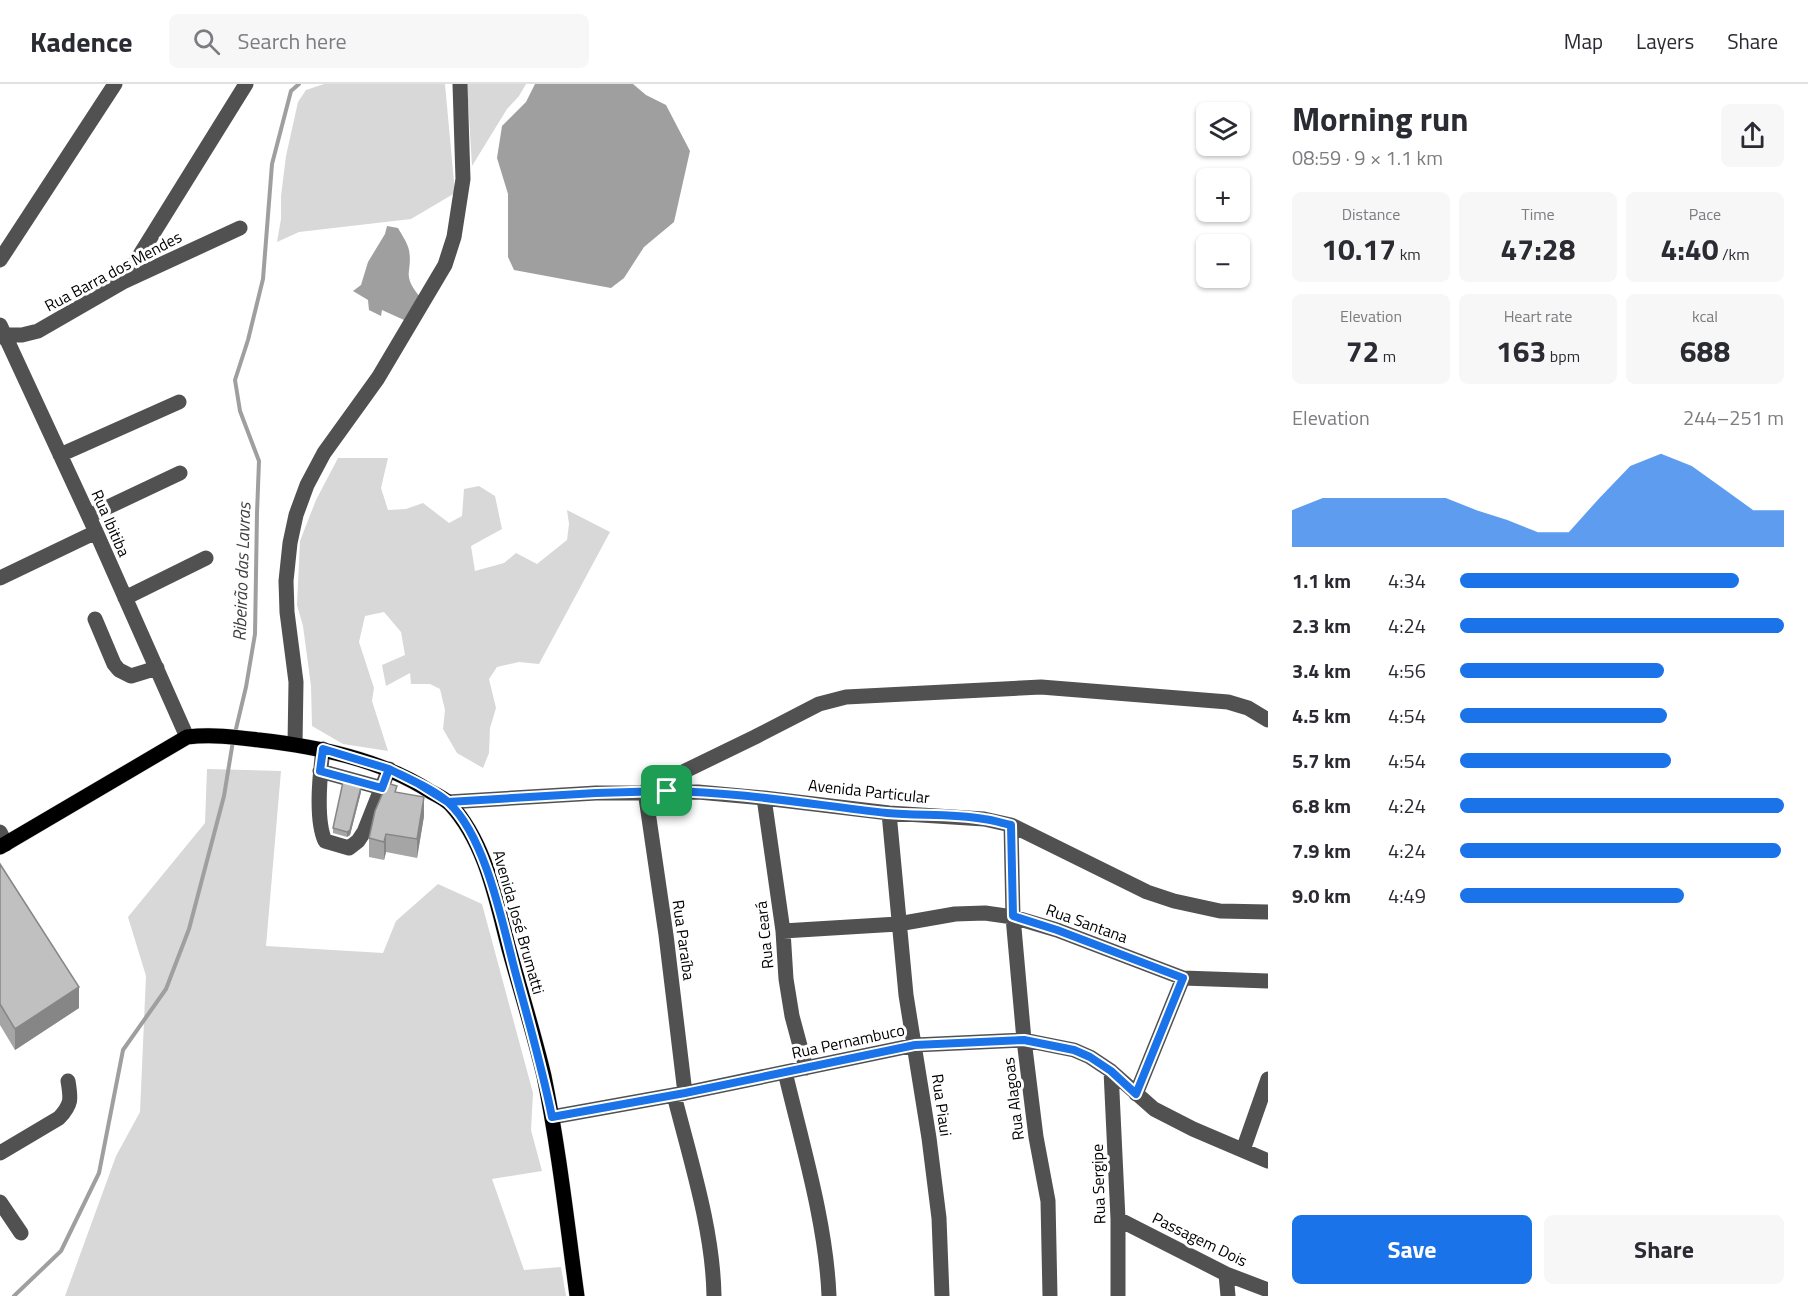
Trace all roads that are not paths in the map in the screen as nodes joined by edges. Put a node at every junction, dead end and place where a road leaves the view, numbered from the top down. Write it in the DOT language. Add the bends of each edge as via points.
graph roads {
  1 [pos="115,84"];
  2 [pos="246,84"];
  3 [pos="460,84"];
  4 [pos="240,228"];
  5 [pos="0,260"];
  6 [pos="123,282"];
  7 [pos="1,332"];
  8 [pos="179,402"];
  9 [pos="60,455"];
  10 [pos="180,473"];
  11 [pos="89,516"];
  12 [pos="96,532"];
  13 [pos="206,558"];
  14 [pos="0,578"];
  15 [pos="126,598"];
  16 [pos="95,619"];
  17 [pos="157,669"];
  18 [pos="1268,720"];
  19 [pos="187,737"];
  20 [pos="295,744"];
  21 [pos="323,749"];
  22 [pos="389,769"];
  23 [pos="320,771"];
  24 [pos="382,788"];
  25 [pos="645,791"];
  26 [pos="667,791"];
  27 [pos="764,798"];
  28 [pos="448,802"];
  29 [pos="889,813"];
  30 [pos="1011,825"];
  31 [pos="2,841"];
  32 [pos="1268,912"];
  33 [pos="1013,916"];
  34 [pos="898,924"];
  35 [pos="783,931"];
  36 [pos="1183,978"];
  37 [pos="1268,981"];
  38 [pos="1024,1040"];
  39 [pos="915,1045"];
  40 [pos="806,1068"];
  41 [pos="1111,1071"];
  42 [pos="785,1072"];
  43 [pos="1268,1079"];
  44 [pos="68,1081"];
  45 [pos="680,1094"];
  46 [pos="1136,1094"];
  47 [pos="552,1117"];
  48 [pos="1244,1150"];
  49 [pos="0,1153"];
  50 [pos="1268,1161"];
  51 [pos="1,1207"];
  52 [pos="1118,1219"];
  53 [pos="21,1233"];
  54 [pos="1226,1274"];
  55 [pos="1268,1290"];
  56 [pos="577,1296"];
  57 [pos="714,1296"];
  58 [pos="829,1296"];
  59 [pos="942,1296"];
  60 [pos="1050,1296"];
  61 [pos="1118,1296"];
  62 [pos="1227,1296"];
  1 -- 5 [label="street"];
  2 -- 6 [label="street"];
  3 -- 20 [label="street" via="463,179 454,237 445,265 378,378 324,453 296,515 286,581 296,682"];
  4 -- 6 [label="street, Rua Barra dos Mendes"];
  6 -- 7 [label="street, Rua Barra dos Mendes" via="38,331 22,335"];
  7 -- 9 [label="street, Rua Ibitiba"];
  8 -- 9 [label="street"];
  9 -- 11 [label="street, Rua Ibitiba"];
  10 -- 11 [label="street"];
  11 -- 12 [label="street, Rua Ibitiba"];
  12 -- 14 [label="street"];
  12 -- 15 [label="street, Rua Ibitiba"];
  13 -- 15 [label="street"];
  15 -- 17 [label="street, Rua Ibitiba"];
  16 -- 17 [label="street" via="119,670 131,676"];
  17 -- 19 [label="street, Rua Ibitiba"];
  18 -- 26 [label="street" via="1228,702 1041,687 846,697 819,704 685,771"];
  19 -- 20 [label="main road, Avenida José Brumatti" via="207,734"];
  19 -- 31 [label="main road, Avenida José Brumatti"];
  20 -- 21 [label="main road, Avenida José Brumatti"];
  21 -- 22 [label="main road, Avenida José Brumatti"];
  21 -- 23 [label="street"];
  22 -- 24 [label="street"];
  22 -- 28 [label="main road, Avenida José Brumatti"];
  23 -- 24 [label="street"];
  23 -- 24 [label="street" via="320,831 325,841 349,848 364,832"];
  25 -- 26 [label="street, Avenida Particular"];
  25 -- 28 [label="street, Avenida Particular"];
  25 -- 45 [label="street, Rua Paraíba" via="666,935"];
  26 -- 27 [label="street, Avenida Particular"];
  27 -- 29 [label="street, Avenida Particular"];
  27 -- 35 [label="street, Rua Ceará"];
  28 -- 47 [label="main road, Avenida José Brumatti" via="469,829 483,859"];
  29 -- 30 [label="street, Avenida Particular" via="984,819"];
  29 -- 34 [label="street, Rua Piaui"];
  30 -- 32 [label="street, Avenida Particular" via="1147,892 1220,911"];
  30 -- 33 [label="street, Rua Alagoas"];
  33 -- 34 [label="street, Rua Santana" via="955,914"];
  33 -- 36 [label="street, Rua Santana"];
  33 -- 38 [label="street, Rua Alagoas"];
  34 -- 35 [label="street, Rua Santana"];
  34 -- 39 [label="street, Rua Piaui"];
  35 -- 40 [label="street, Rua Ceará" via="792,1016"];
  36 -- 37 [label="street, Rua Santana"];
  36 -- 46 [label="street"];
  38 -- 39 [label="street, Rua Pernambuco"];
  38 -- 41 [label="street, Rua Pernambuco" via="1074,1050"];
  38 -- 60 [label="street, Rua Alagoas" via="1048,1201"];
  39 -- 40 [label="street, Rua Pernambuco"];
  39 -- 59 [label="street, Rua Piaui" via="939,1218"];
  40 -- 42 [label="street, Rua Pernambuco"];
  41 -- 46 [label="street, Rua Pernambuco"];
  41 -- 52 [label="street, Rua Sergipe"];
  42 -- 45 [label="street, Rua Pernambuco"];
  42 -- 58 [label="street" via="810,1174 828,1267"];
  43 -- 48 [label="street"];
  44 -- 49 [label="street" via="71,1101 59,1118"];
  45 -- 47 [label="street, Rua Pernambuco"];
  45 -- 57 [label="street, Rua Paraíba" via="711,1255"];
  46 -- 48 [label="street, Rua Pernambuco" via="1164,1114"];
  47 -- 56 [label="main road, Avenida José Brumatti"];
  48 -- 50 [label="street, Rua Pernambuco"];
  51 -- 53 [label="street"];
  52 -- 54 [label="street, Passagem Dois"];
  52 -- 61 [label="street, Rua Sergipe"];
  54 -- 55 [label="street, Passagem Dois"];
  54 -- 62 [label="street"];
}
